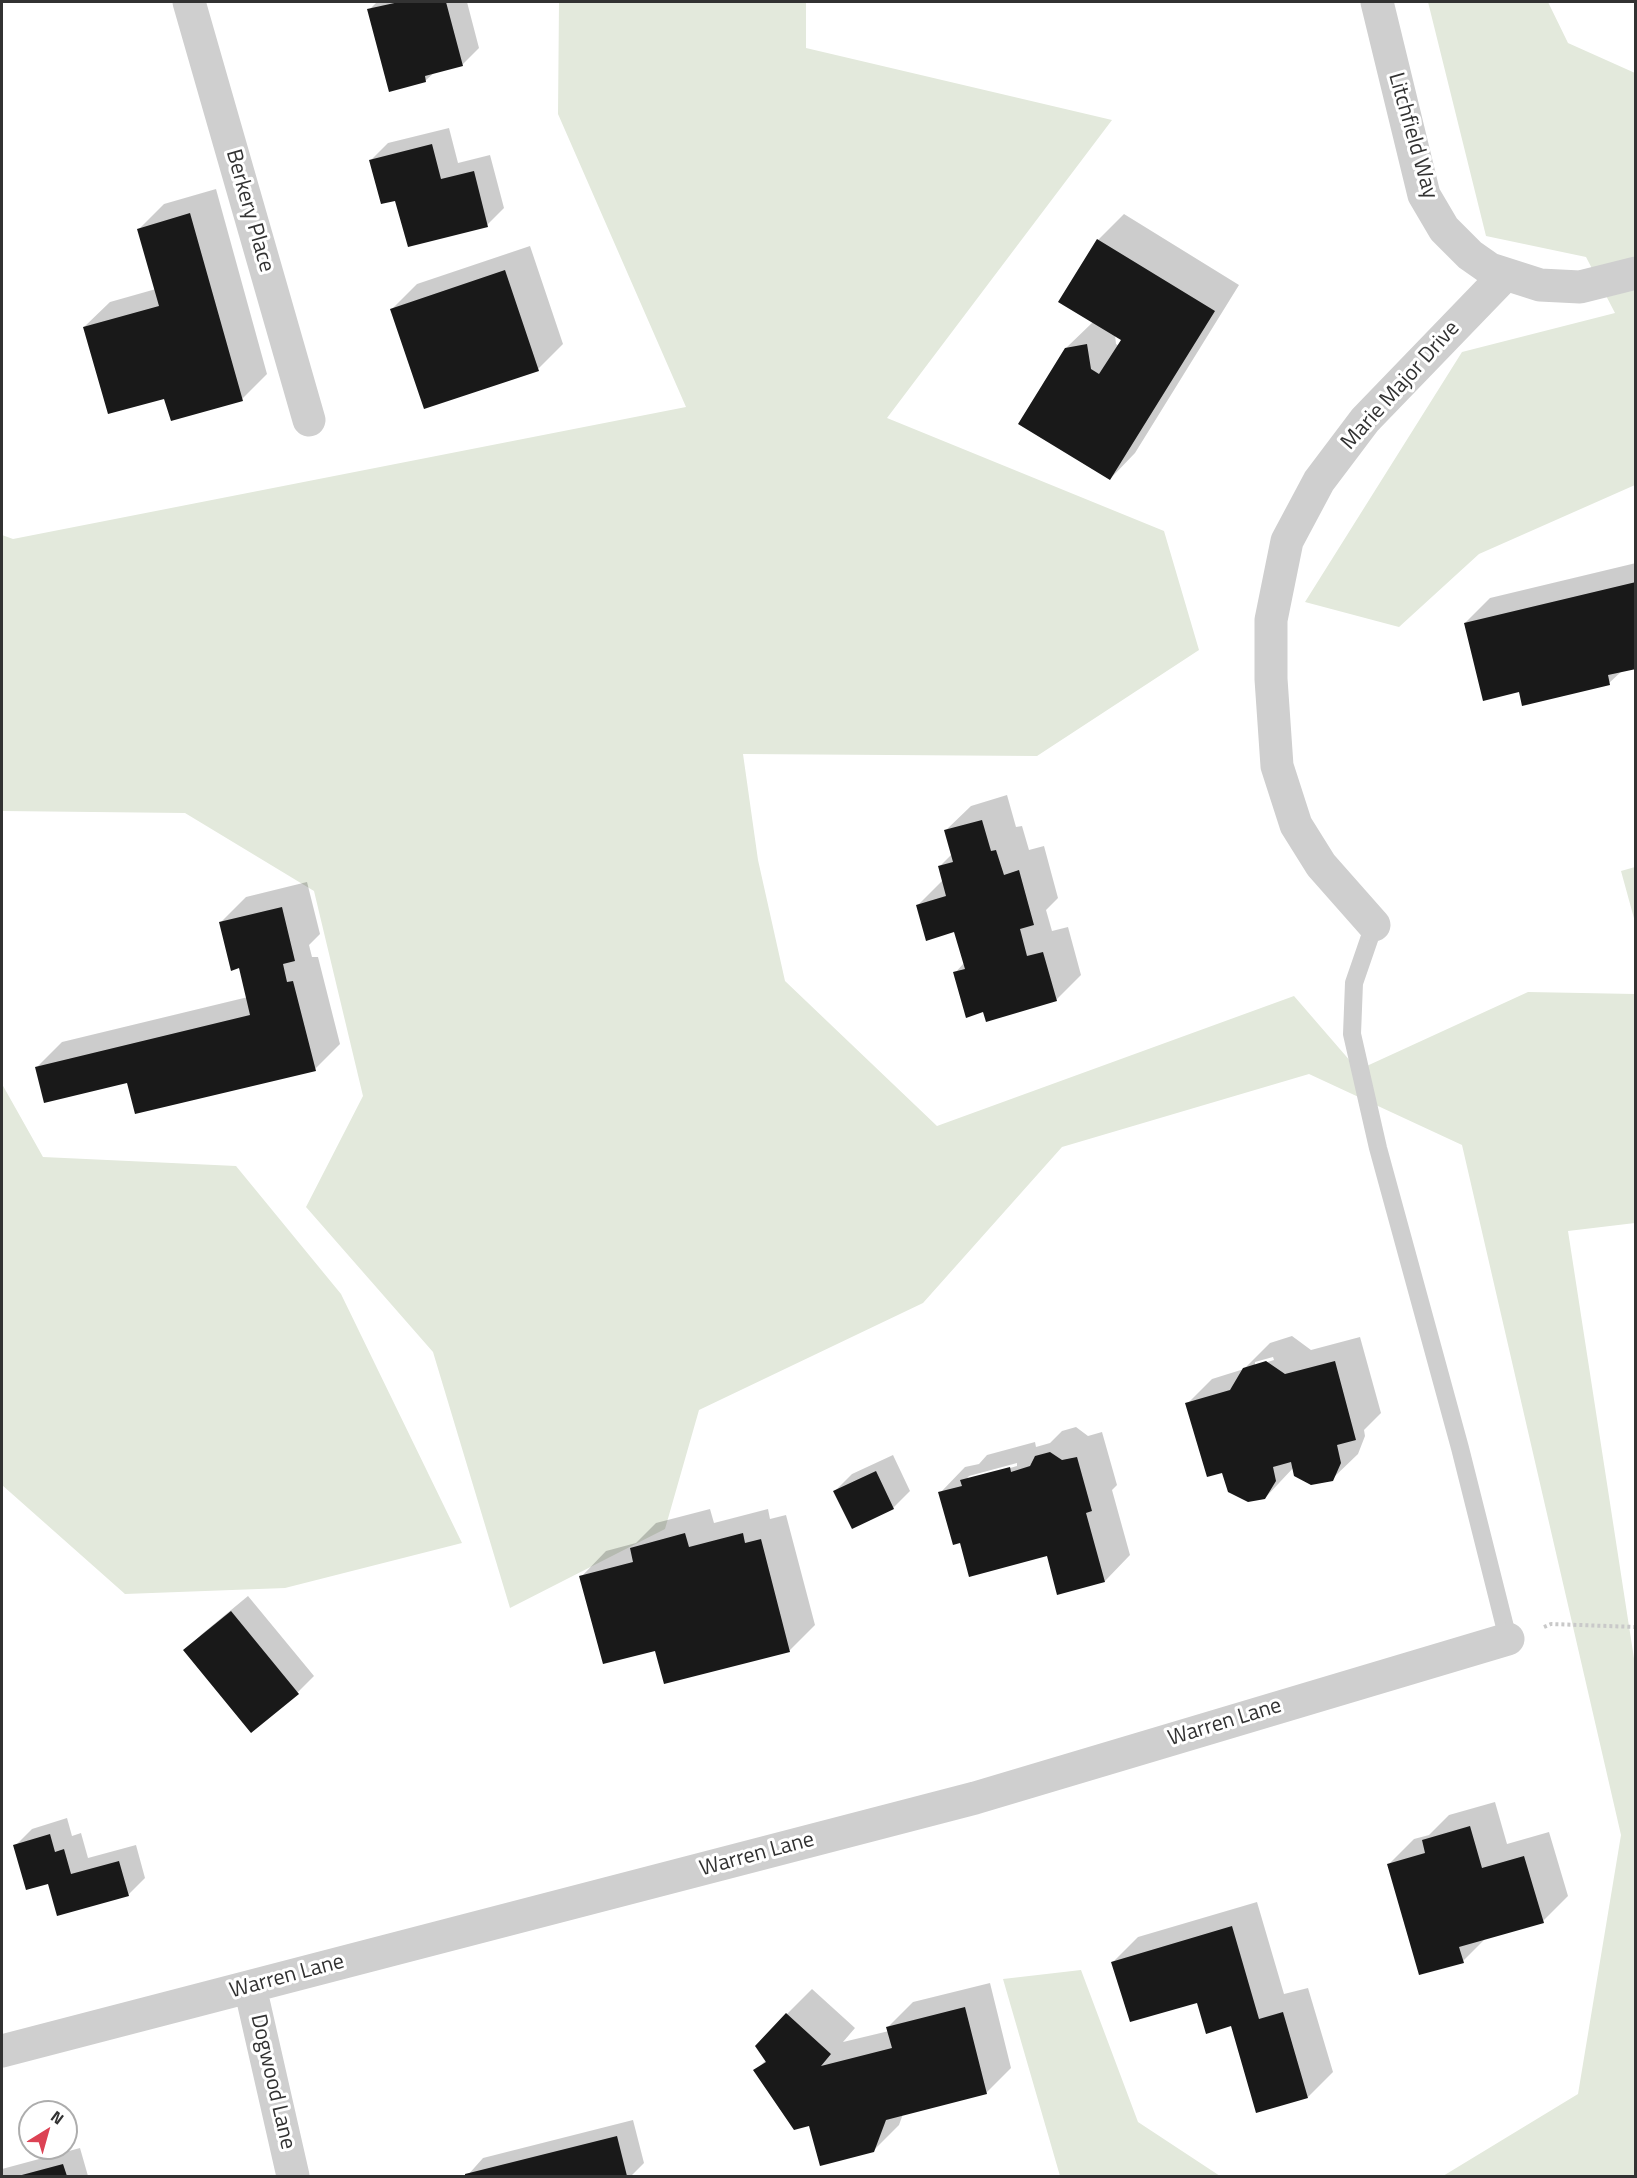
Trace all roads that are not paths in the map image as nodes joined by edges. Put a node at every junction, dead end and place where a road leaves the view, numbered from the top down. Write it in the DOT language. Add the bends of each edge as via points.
graph roads {
  1 [pos="189,2"];
  2 [pos="1377,2"];
  3 [pos="1635,273"];
  4 [pos="1505,275"];
  5 [pos="309,420"];
  6 [pos="1374,925"];
  7 [pos="1508,1639"];
  8 [pos="250,1987"];
  9 [pos="2,2051"];
  10 [pos="293,2176"];
  1 -- 5 [label="street, Berkery Place"];
  2 -- 4 [label="street, Litchfield Way" via="1424,195 1444,229 1470,255"];
  3 -- 4 [label="street" via="1580,287 1540,285"];
  4 -- 6 [label="street, Marie Major Drive" via="1365,420 1319,481 1287,541 1271,620 1276,766 1296,825 1322,865"];
  6 -- 7 [label="lane" via="1354,983 1352,1034 1378,1148 1461,1448"];
  7 -- 8 [label="street, Warren Lane" via="975,1798"];
  8 -- 9 [label="street, Warren Lane"];
  8 -- 10 [label="street, Dogwood Lane"];
}
